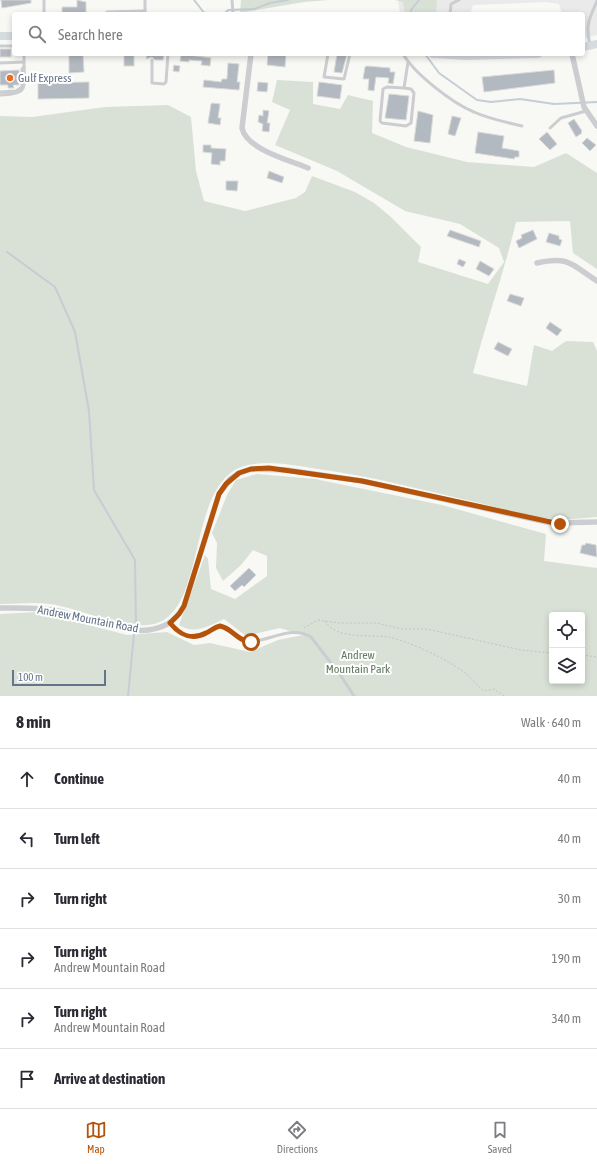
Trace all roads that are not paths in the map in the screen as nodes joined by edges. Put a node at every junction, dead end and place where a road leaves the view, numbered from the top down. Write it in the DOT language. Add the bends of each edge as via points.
graph roads {
  1 [pos="44,0"];
  2 [pos="145,0"];
  3 [pos="450,0"];
  4 [pos="459,0"];
  5 [pos="232,1"];
  6 [pos="597,1"];
  7 [pos="451,4"];
  8 [pos="44,12"];
  9 [pos="145,12"];
  10 [pos="233,12"];
  11 [pos="450,12"];
  12 [pos="0,36"];
  13 [pos="12,36"];
  14 [pos="590,45"];
  15 [pos="0,46"];
  16 [pos="12,46"];
  17 [pos="24,56"];
  18 [pos="168,56"];
  19 [pos="251,56"];
  20 [pos="328,56"];
  21 [pos="350,56"];
  22 [pos="404,56"];
  23 [pos="572,56"];
  24 [pos="152,60"];
  25 [pos="24,62"];
  26 [pos="408,62"];
  27 [pos="0,63"];
  28 [pos="404,88"];
  29 [pos="0,94"];
  30 [pos="585,109"];
  31 [pos="522,126"];
  32 [pos="597,126"];
  33 [pos="550,128"];
  34 [pos="308,168"];
  35 [pos="537,263"];
  36 [pos="597,282"];
  37 [pos="597,522"];
  38 [pos="0,608"];
  39 [pos="170,623"];
  40 [pos="354,696"];
  1 -- 8 [label="lane"];
  2 -- 9 [label="lane"];
  3 -- 7 [label="lane"];
  4 -- 7 [label="lane"];
  5 -- 10 [label="lane"];
  6 -- 14 [label="lane" via="587,31"];
  7 -- 11 [label="lane"];
  12 -- 13 [label="street"];
  15 -- 16 [label="lane"];
  17 -- 25 [label="lane"];
  18 -- 24 [label="lane" via="166,84 152,83"];
  19 -- 34 [label="street" via="243,136 256,146"];
  20 -- 21 [label="lane" via="324,77 344,78"];
  22 -- 26 [label="lane"];
  23 -- 30 [label="street"];
  25 -- 27 [label="lane"];
  25 -- 29 [label="lane" via="25,86 22,91 16,95"];
  26 -- 28 [label="lane"];
  26 -- 31 [label="lane" via="458,104 474,113"];
  28 -- 28 [label="lane" via="411,89 414,93 410,123 406,126 382,123 380,121 383,89"];
  30 -- 32 [label="street"];
  30 -- 33 [label="lane" via="561,118"];
  35 -- 36 [label="street" via="554,259 564,260"];
  37 -- 39 [label="street" via="551,523 362,481 287,470 251,469 230,479 219,494 184,606"];
  38 -- 39 [label="street, Andrew Mountain Road" via="52,610 114,627 131,629 156,629"];
  39 -- 40 [label="lane" via="179,633 188,636 201,635 220,626 241,640 251,642 302,632 311,637"];
}
